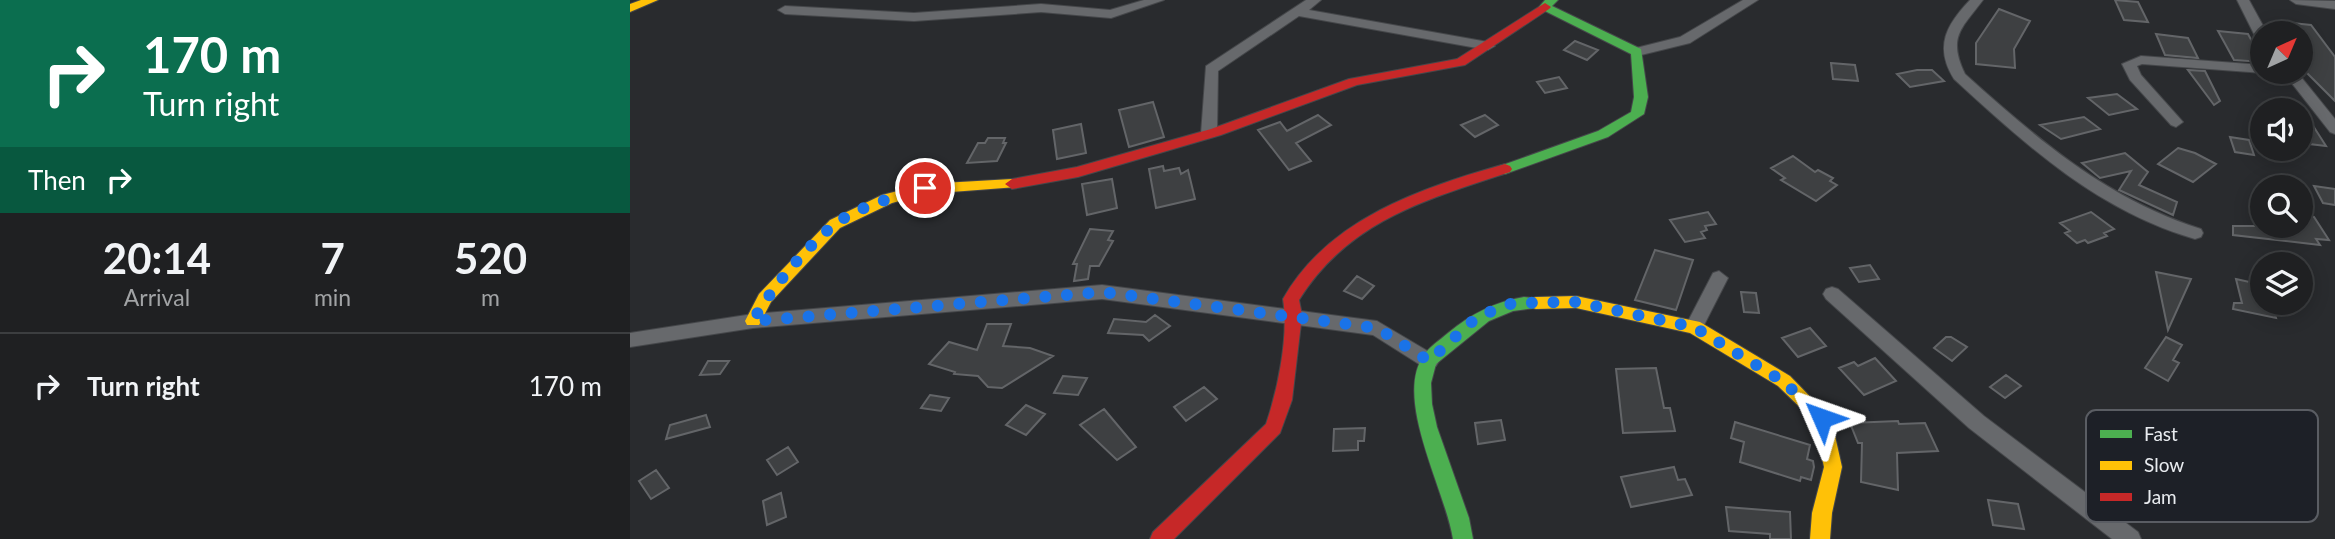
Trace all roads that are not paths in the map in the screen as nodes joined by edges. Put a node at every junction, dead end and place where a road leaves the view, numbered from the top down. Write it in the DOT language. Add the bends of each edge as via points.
graph roads {
  1 [pos="652,0"];
  2 [pos="1158,0"];
  3 [pos="1315,0"];
  4 [pos="1752,0"];
  5 [pos="1977,0"];
  6 [pos="2243,0"];
  7 [pos="2296,0"];
  8 [pos="1549,3"];
  9 [pos="1014,4"];
  10 [pos="2335,5"];
  11 [pos="630,8"];
  12 [pos="785,10"];
  13 [pos="1298,12"];
  14 [pos="2254,21"];
  15 [pos="1488,46"];
  16 [pos="1637,52"];
  17 [pos="2250,68"];
  18 [pos="2299,84"];
  19 [pos="2176,122"];
  20 [pos="2335,130"];
  21 [pos="1209,134"];
  22 [pos="2195,233"];
  23 [pos="1719,278"];
  24 [pos="1832,294"];
  25 [pos="1294,315"];
  26 [pos="753,321"];
  27 [pos="1694,327"];
  28 [pos="630,340"];
  29 [pos="1429,361"];
  30 [pos="2086,507"];
  31 [pos="2106,522"];
  32 [pos="1160,539"];
  33 [pos="1463,539"];
  34 [pos="1820,539"];
  35 [pos="2130,539"];
  1 -- 11 [label="street"];
  2 -- 9 [label="street" via="1111,14"];
  3 -- 13 [label="street"];
  4 -- 16 [label="street" via="1685,40"];
  5 -- 22 [label="street" via="1956,24 1948,43 1949,58 1959,76 2049,153 2129,209 2161,225"];
  6 -- 14 [label="street"];
  7 -- 10 [label="street"];
  8 -- 15 [label="street"];
  8 -- 16 [label="street"];
  9 -- 12 [label="street" via="914,17"];
  13 -- 15 [label="street"];
  13 -- 21 [label="street" via="1211,69"];
  15 -- 21 [label="street" via="1461,62 1354,82"];
  16 -- 25 [label="street" via="1641,97 1632,120 1424,199 1356,232 1313,266 1292,299"];
  17 -- 19 [label="street" via="2141,60 2129,64 2135,77"];
  18 -- 20 [label="street"];
  21 -- 26 [label="street" via="1078,172 993,187 925,188 887,199 835,224 765,298"];
  23 -- 27 [label="street"];
  24 -- 30 [label="street" via="2037,472"];
  25 -- 26 [label="street" via="1102,292"];
  25 -- 29 [label="street" via="1377,328"];
  25 -- 32 [label="street" via="1283,400 1274,428"];
  26 -- 28 [label="street"];
  27 -- 29 [label="street" via="1576,302 1513,303 1477,317"];
  27 -- 34 [label="street" via="1784,382 1822,418 1833,467"];
  29 -- 33 [label="street" via="1422,406 1462,519"];
  31 -- 35 [label="street"];
}
